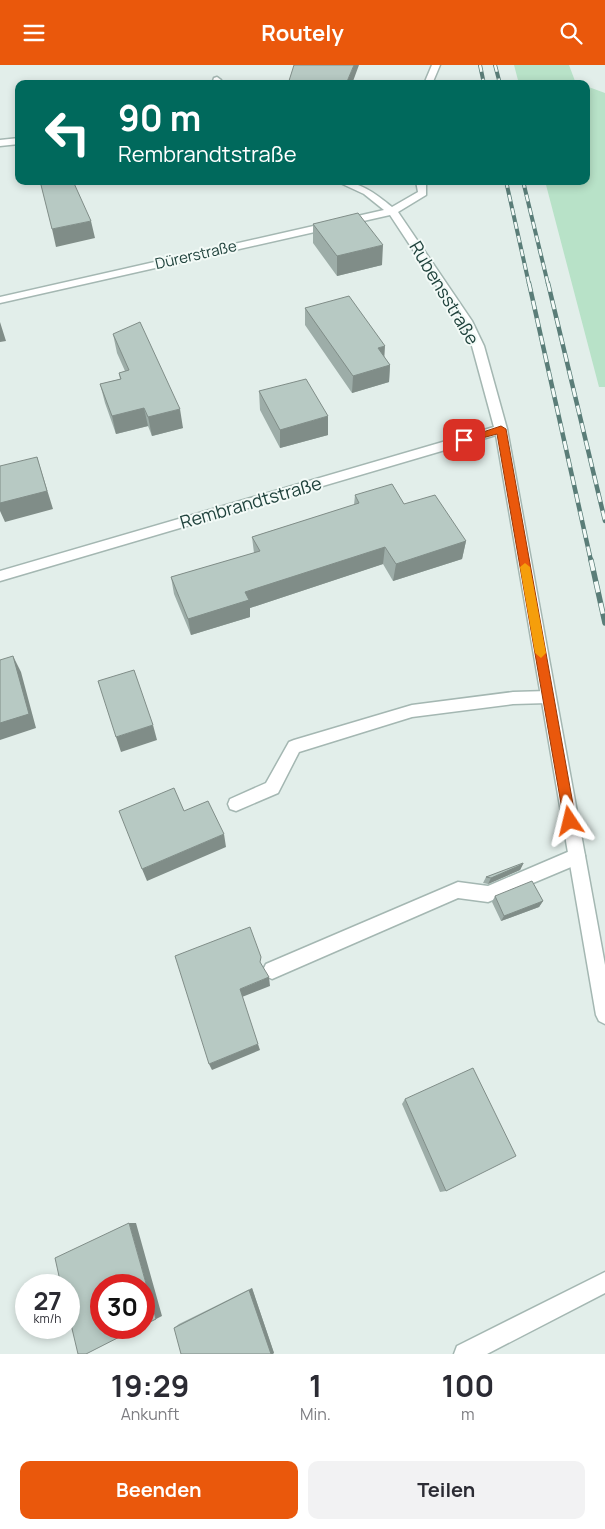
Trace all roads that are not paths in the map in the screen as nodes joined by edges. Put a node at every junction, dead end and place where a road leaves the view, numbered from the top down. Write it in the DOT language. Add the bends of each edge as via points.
graph roads {
  1 [pos="436,65"];
  2 [pos="430,80"];
  3 [pos="15,141"];
  4 [pos="0,143"];
  5 [pos="350,185"];
  6 [pos="422,185"];
  7 [pos="392,211"];
  8 [pos="0,300"];
  9 [pos="501,429"];
  10 [pos="0,577"];
  11 [pos="548,697"];
  12 [pos="236,804"];
  13 [pos="577,856"];
  14 [pos="272,970"];
  15 [pos="605,1015"];
  16 [pos="605,1282"];
  17 [pos="465,1354"];
  1 -- 2 [label="street"];
  3 -- 4 [label="street"];
  5 -- 7 [label="street, Rubensstraße"];
  6 -- 7 [label="street" via="423,193"];
  7 -- 8 [label="street, Dürerstraße"];
  7 -- 9 [label="street, Rubensstraße" via="466,321 478,347"];
  9 -- 10 [label="street, Rembrandtstraße"];
  9 -- 11 [label="street, Rubensstraße"];
  11 -- 12 [label="street" via="513,697 412,711 294,747 272,788"];
  11 -- 13 [label="street, Rubensstraße"];
  13 -- 14 [label="street" via="488,894 458,890"];
  13 -- 15 [label="street, Rubensstraße"];
  16 -- 17 [label="street"];
}
